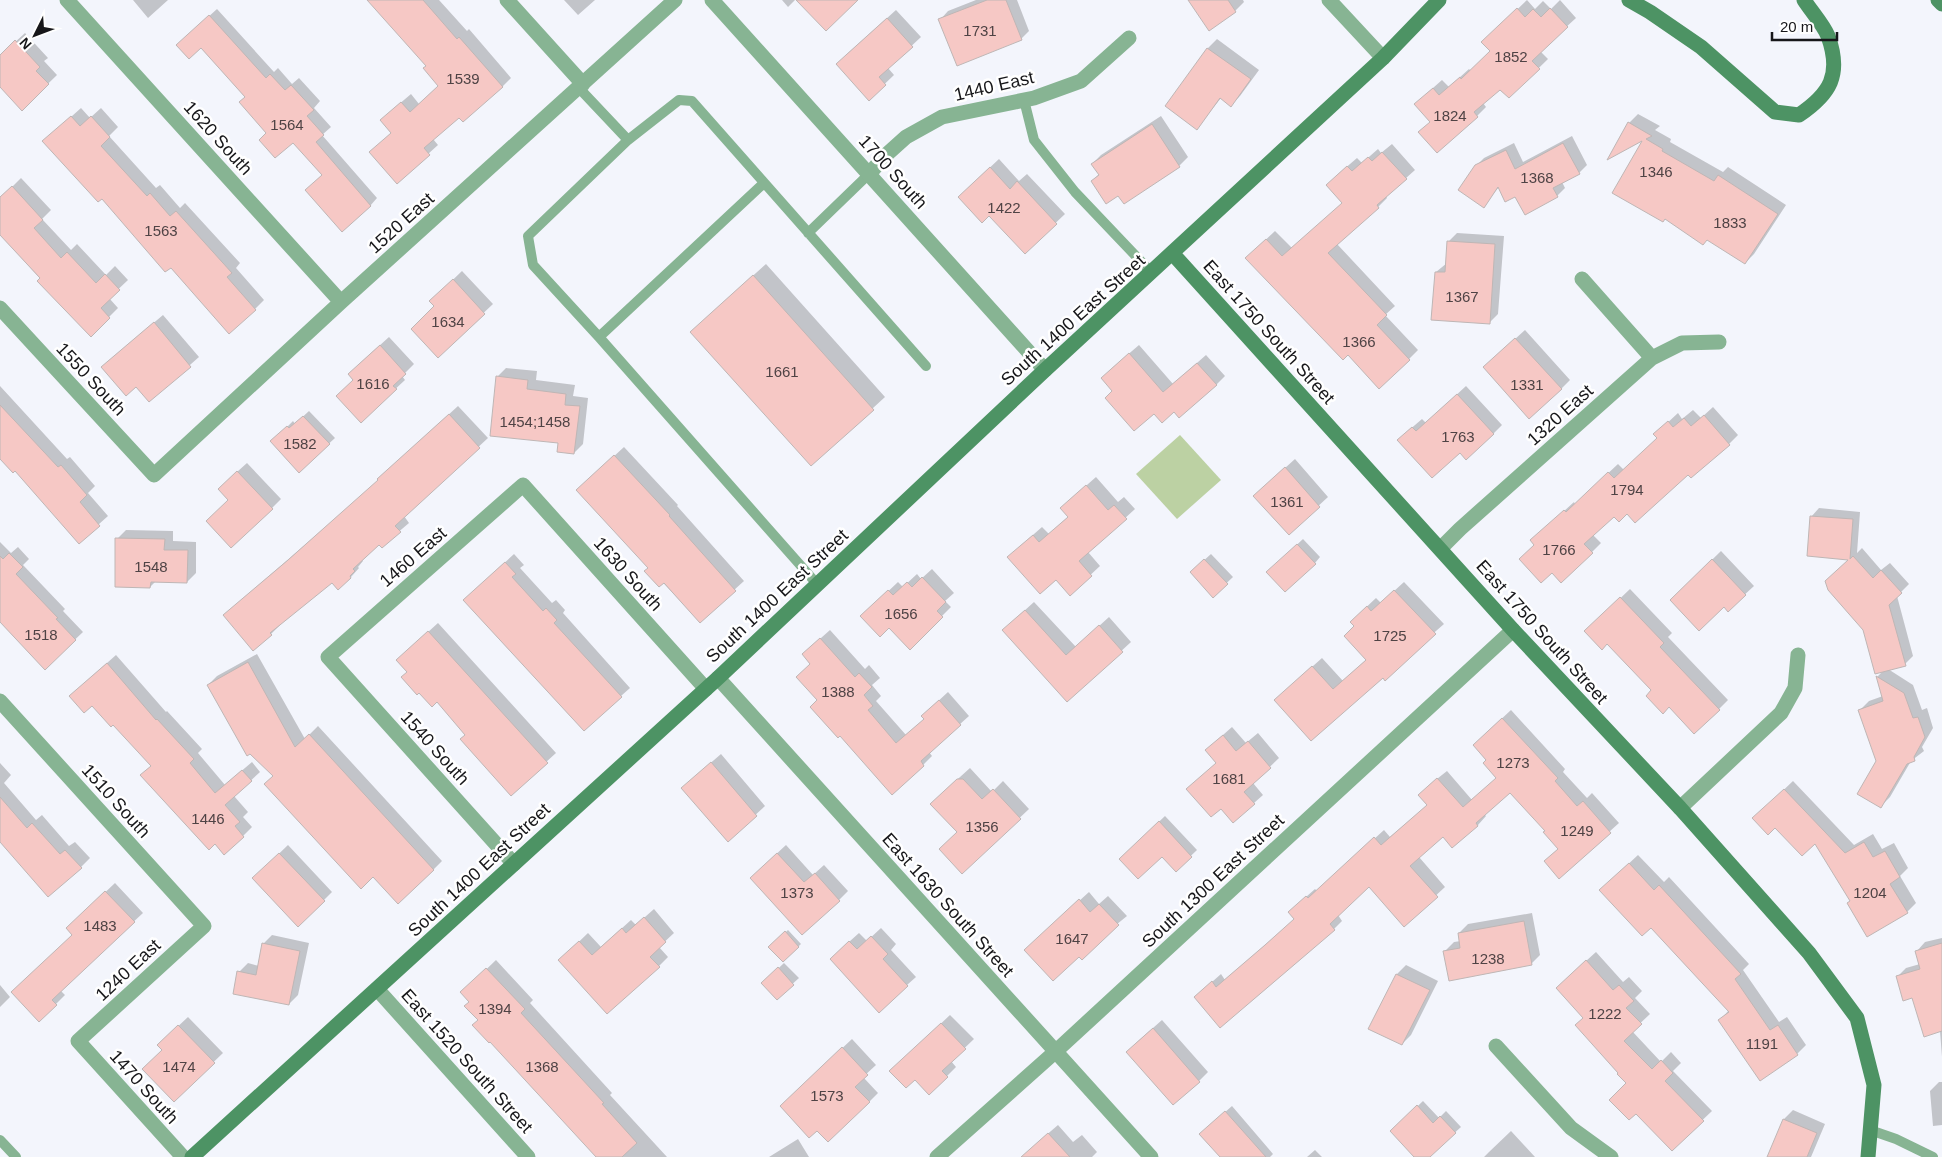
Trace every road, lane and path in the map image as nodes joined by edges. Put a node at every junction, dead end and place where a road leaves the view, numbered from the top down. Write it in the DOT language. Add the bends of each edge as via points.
graph roads {
  1 [pos="67,0"];
  2 [pos="507,0"];
  3 [pos="675,0"];
  4 [pos="712,0"];
  5 [pos="1329,0"];
  6 [pos="1439,0"];
  7 [pos="1629,0"];
  8 [pos="1804,0"];
  9 [pos="1938,0"];
  10 [pos="1942,4"];
  11 [pos="1129,38"];
  12 [pos="1383,58"];
  13 [pos="581,86"];
  14 [pos="1024,100"];
  15 [pos="628,140"];
  16 [pos="869,174"];
  17 [pos="764,183"];
  18 [pos="808,233"];
  19 [pos="1173,254"];
  20 [pos="1152,273"];
  21 [pos="1582,278"];
  22 [pos="341,302"];
  23 [pos="0,308"];
  24 [pos="599,337"];
  25 [pos="1719,342"];
  26 [pos="1652,358"];
  27 [pos="926,366"];
  28 [pos="1045,370"];
  29 [pos="154,475"];
  30 [pos="523,485"];
  31 [pos="1441,548"];
  32 [pos="817,584"];
  33 [pos="1513,630"];
  34 [pos="1798,655"];
  35 [pos="328,657"];
  36 [pos="718,678"];
  37 [pos="706,689"];
  38 [pos="0,701"];
  39 [pos="1680,808"];
  40 [pos="514,864"];
  41 [pos="204,926"];
  42 [pos="377,989"];
  43 [pos="78,1041"];
  44 [pos="1496,1046"];
  45 [pos="1055,1052"];
  46 [pos="1870,1130"];
  47 [pos="0,1140"];
  48 [pos="16,1157"];
  49 [pos="183,1157"];
  50 [pos="192,1157"];
  51 [pos="528,1157"];
  52 [pos="937,1157"];
  53 [pos="1151,1157"];
  54 [pos="1611,1157"];
  55 [pos="1868,1157"];
  56 [pos="1933,1157"];
  1 -- 22 [label="street, 1620 South"];
  2 -- 13 [label="street"];
  3 -- 13 [label="street, 1520 East"];
  4 -- 16 [label="street, 1700 South"];
  5 -- 12 [label="street"];
  6 -- 12 [label="street, South 1400 East Street"];
  7 -- 8 [label="street" via="1701,48 1774,112 1799,116 1816,103 1832,84 1834,61 1828,35"];
  9 -- 10 [label="street"];
  11 -- 14 [label="street, 1440 East" via="1081,81"];
  12 -- 19 [label="street, South 1400 East Street"];
  13 -- 15 [label="lane"];
  13 -- 22 [label="street, 1520 East"];
  14 -- 16 [label="street, 1440 East" via="942,117 906,137"];
  14 -- 20 [label="lane" via="1034,140 1074,192"];
  15 -- 17 [label="lane" via="679,100 692,101"];
  15 -- 24 [label="lane" via="528,236 533,265"];
  16 -- 18 [label="lane"];
  16 -- 28 [label="street, 1700 South"];
  17 -- 18 [label="lane"];
  17 -- 24 [label="lane"];
  18 -- 27 [label="lane"];
  19 -- 20 [label="street, South 1400 East Street"];
  19 -- 31 [label="street, East 1750 South Street"];
  20 -- 28 [label="street, South 1400 East Street"];
  21 -- 26 [label="street"];
  22 -- 29 [label="street, 1520 East"];
  23 -- 29 [label="street, 1550 South"];
  24 -- 32 [label="lane"];
  25 -- 26 [label="street, 1320 East" via="1682,343"];
  26 -- 31 [label="street, 1320 East"];
  28 -- 32 [label="street, South 1400 East Street"];
  30 -- 35 [label="street, 1460 East"];
  30 -- 37 [label="street, 1630 South"];
  31 -- 33 [label="street, East 1750 South Street"];
  32 -- 36 [label="street, South 1400 East Street"];
  33 -- 39 [label="street, East 1750 South Street"];
  33 -- 45 [label="street, South 1300 East Street"];
  34 -- 39 [label="street" via="1795,688 1781,713"];
  35 -- 40 [label="street, 1540 South"];
  36 -- 37 [label="street, South 1400 East Street"];
  36 -- 45 [label="street, East 1630 South Street"];
  37 -- 40 [label="street, South 1400 East Street"];
  38 -- 41 [label="street, 1510 South"];
  39 -- 46 [label="street, East 1750 South Street" via="1809,954 1857,1018 1874,1086"];
  40 -- 42 [label="street, South 1400 East Street"];
  41 -- 43 [label="street, 1240 East"];
  42 -- 50 [label="street, South 1400 East Street"];
  42 -- 51 [label="street, East 1520 South Street"];
  43 -- 49 [label="street, 1470 South"];
  44 -- 54 [label="street" via="1570,1128"];
  45 -- 52 [label="street, South 1300 East Street"];
  45 -- 53 [label="street, East 1630 South Street"];
  46 -- 55 [label="street, East 1750 South Street"];
  46 -- 56 [label="lane"];
  47 -- 48 [label="lane"];
}
